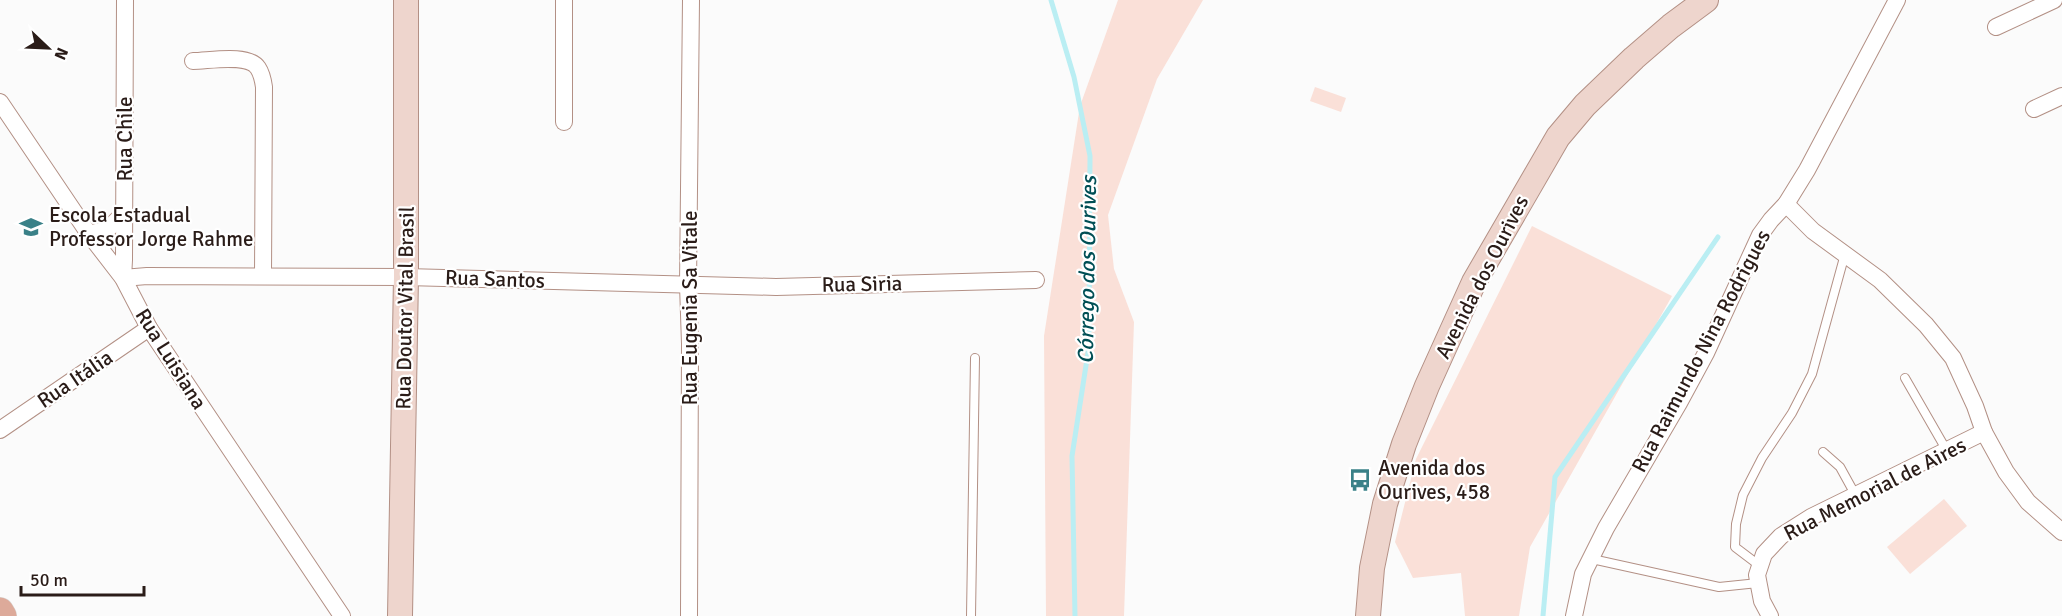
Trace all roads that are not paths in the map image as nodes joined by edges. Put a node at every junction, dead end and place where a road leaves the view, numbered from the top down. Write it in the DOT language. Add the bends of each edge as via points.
graph roads {
  1 [pos="125,0"];
  2 [pos="406,0"];
  3 [pos="564,0"];
  4 [pos="691,0"];
  5 [pos="1706,0"];
  6 [pos="1897,0"];
  7 [pos="2054,0"];
  8 [pos="1996,27"];
  9 [pos="193,61"];
  10 [pos="2062,96"];
  11 [pos="0,102"];
  12 [pos="2034,109"];
  13 [pos="564,122"];
  14 [pos="1786,204"];
  15 [pos="125,212"];
  16 [pos="89,234"];
  17 [pos="1845,254"];
  18 [pos="263,275"];
  19 [pos="406,277"];
  20 [pos="123,278"];
  21 [pos="1036,280"];
  22 [pos="688,285"];
  23 [pos="150,328"];
  24 [pos="975,358"];
  25 [pos="1905,378"];
  26 [pos="0,430"];
  27 [pos="1984,432"];
  28 [pos="1947,451"];
  29 [pos="1822,452"];
  30 [pos="1856,495"];
  31 [pos="2062,532"];
  32 [pos="1592,559"];
  33 [pos="1759,574"];
  34 [pos="0,611"];
  35 [pos="3,616"];
  36 [pos="342,616"];
  37 [pos="400,616"];
  38 [pos="689,616"];
  39 [pos="971,616"];
  40 [pos="1368,616"];
  41 [pos="1574,616"];
  42 [pos="1770,616"];
  1 -- 15 [label="street, Rua Chile"];
  2 -- 19 [label="main road, Rua Doutor Vital Brasil"];
  3 -- 13 [label="street"];
  4 -- 22 [label="street, Rua Eugenia Sa Vitale"];
  5 -- 40 [label="main road, Avenida dos Ourives" via="1634,58 1558,137 1474,282 1404,444 1385,504 1372,568"];
  6 -- 14 [label="street, Rua Raimundo Nina Rodrigues"];
  7 -- 8 [label="street"];
  9 -- 18 [label="street" via="244,59 258,67 262,76"];
  10 -- 12 [label="street"];
  11 -- 16 [label="street, Rua Luisiana"];
  14 -- 17 [label="street" via="1813,231"];
  14 -- 32 [label="street, Rua Raimundo Nina Rodrigues" via="1760,235 1706,352 1605,528"];
  15 -- 16 [label="street" via="108,229"];
  15 -- 20 [label="street, Rua Chile"];
  16 -- 20 [label="street, Rua Luisiana"];
  17 -- 27 [label="street" via="1912,309 1953,358"];
  17 -- 33 [label="lane" via="1812,374 1743,495 1735,548"];
  18 -- 19 [label="street, Rua Santos"];
  18 -- 20 [label="street, Rua Santos"];
  19 -- 22 [label="street, Rua Santos"];
  19 -- 37 [label="main road, Rua Doutor Vital Brasil"];
  20 -- 23 [label="street, Rua Luisiana"];
  21 -- 22 [label="street, Rua Siria"];
  22 -- 38 [label="street, Rua Eugenia Sa Vitale"];
  23 -- 26 [label="street, Rua Itália"];
  23 -- 36 [label="street, Rua Luisiana"];
  24 -- 39 [label="lane"];
  25 -- 28 [label="lane"];
  27 -- 28 [label="street, Rua Memorial de Aires"];
  27 -- 31 [label="street" via="2028,502"];
  28 -- 30 [label="street, Rua Memorial de Aires"];
  29 -- 30 [label="lane" via="1840,467"];
  30 -- 33 [label="street, Rua Memorial de Aires" via="1781,536 1764,554"];
  32 -- 33 [label="lane" via="1719,587"];
  32 -- 41 [label="street, Rua Raimundo Nina Rodrigues" via="1583,574"];
  33 -- 42 [label="street" via="1762,601"];
  34 -- 35 [label="main road"];
}
